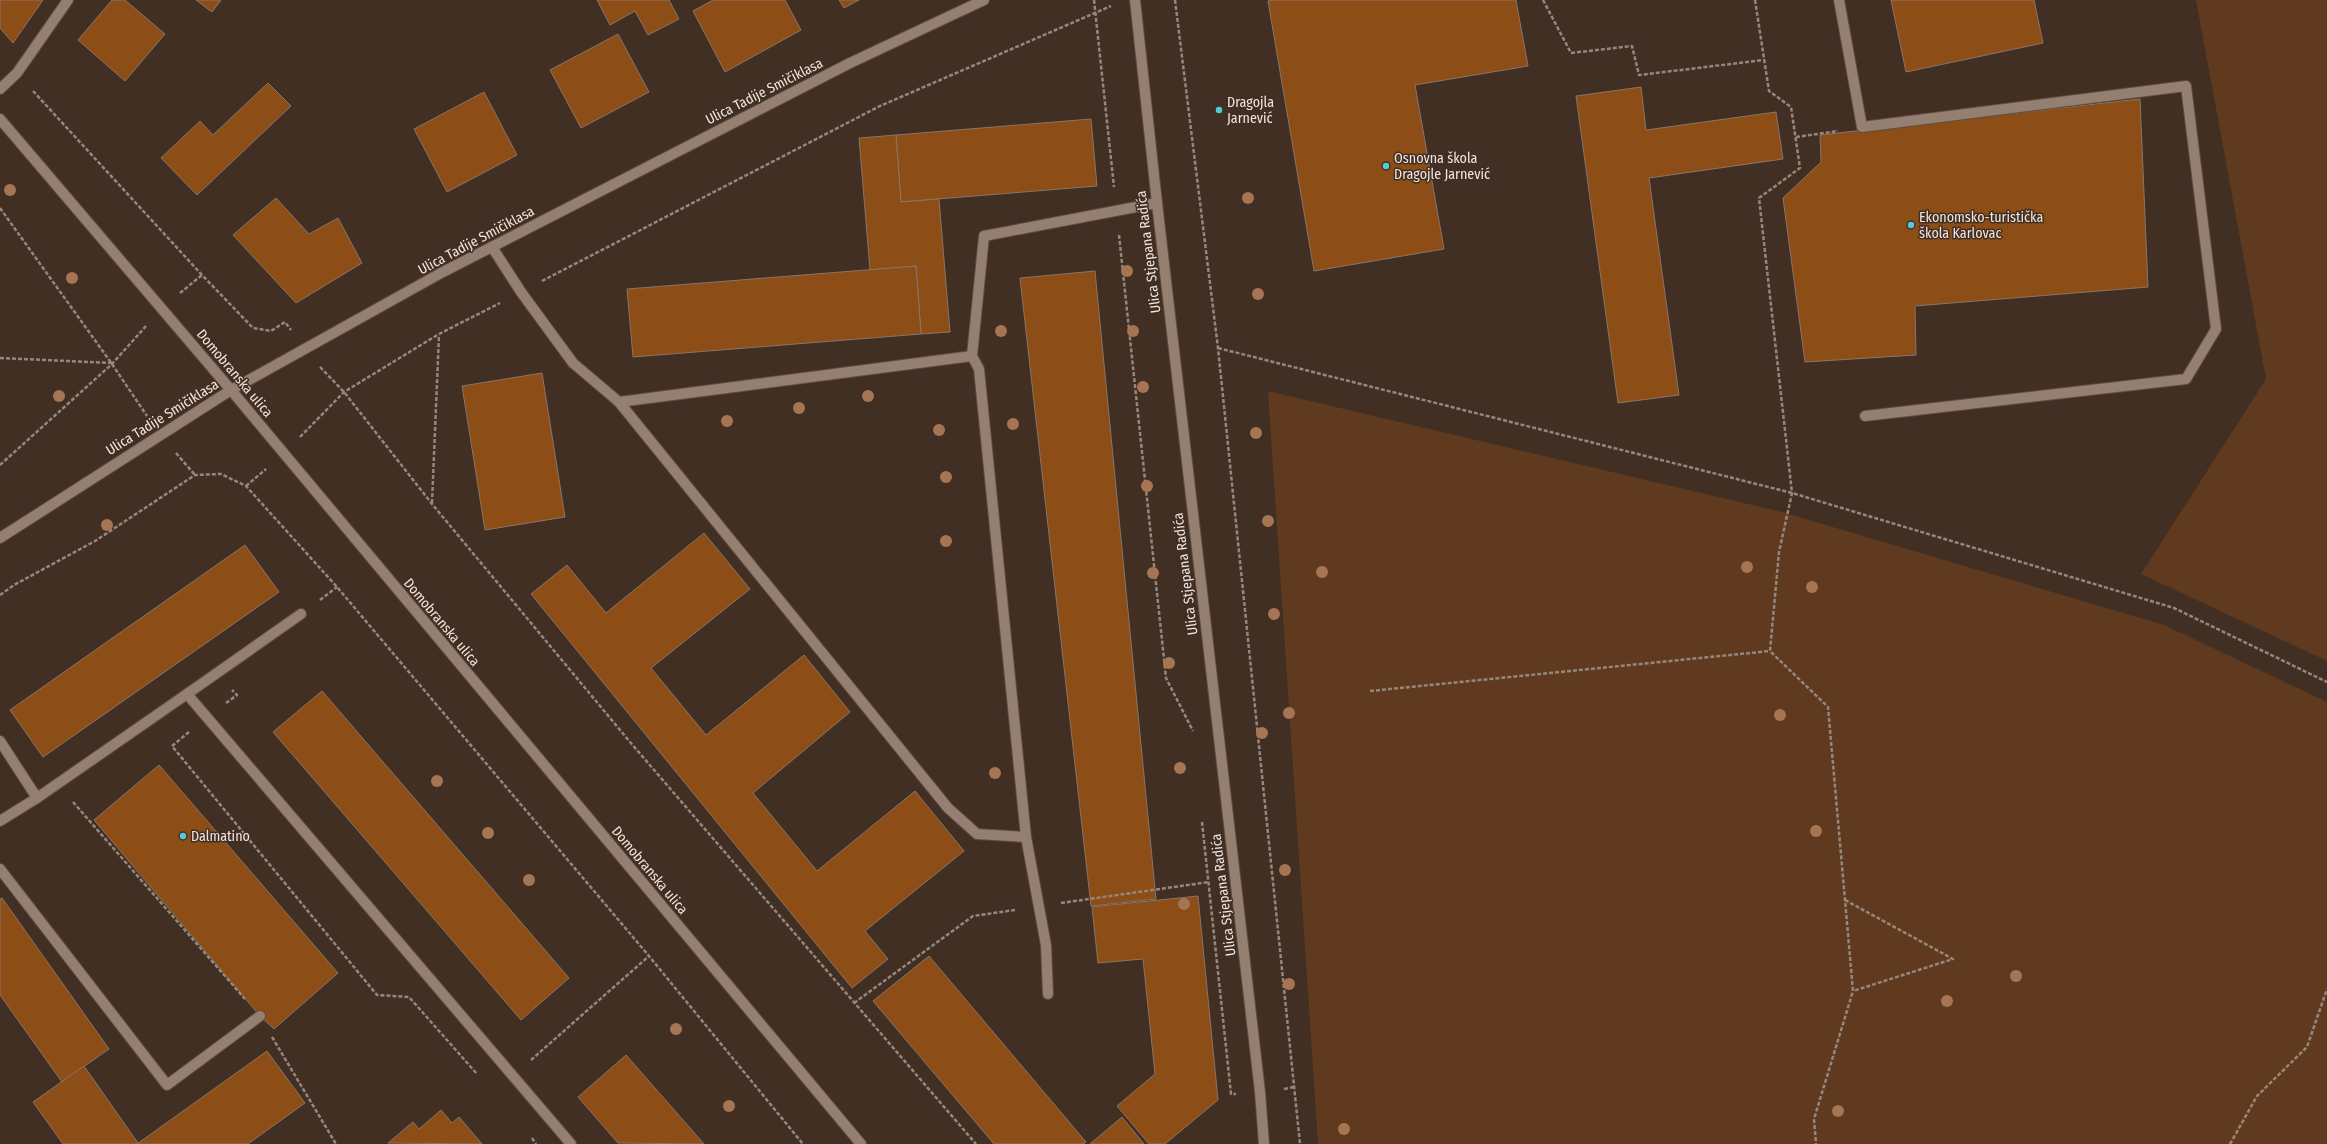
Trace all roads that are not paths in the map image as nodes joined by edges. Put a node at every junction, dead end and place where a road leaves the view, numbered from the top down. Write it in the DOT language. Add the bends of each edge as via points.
graph roads {
  1 [pos="68,0"];
  2 [pos="984,0"];
  3 [pos="1135,0"];
  4 [pos="1839,0"];
  5 [pos="0,89"];
  6 [pos="0,119"];
  7 [pos="1157,203"];
  8 [pos="492,247"];
  9 [pos="972,356"];
  10 [pos="231,390"];
  11 [pos="619,402"];
  12 [pos="1865,416"];
  13 [pos="0,538"];
  14 [pos="301,614"];
  15 [pos="187,694"];
  16 [pos="0,741"];
  17 [pos="37,798"];
  18 [pos="0,821"];
  19 [pos="1026,837"];
  20 [pos="0,869"];
  21 [pos="1048,994"];
  22 [pos="260,1016"];
  23 [pos="571,1144"];
  24 [pos="861,1144"];
  25 [pos="1264,1144"];
  1 -- 5 [label="street" via="17,73"];
  2 -- 8 [label="street, Ulica Tadije Smičiklasa" via="850,63"];
  3 -- 7 [label="street, Ulica Stjepana Radića"];
  4 -- 12 [label="street" via="1862,127 2186,86 2216,329 2186,379"];
  6 -- 10 [label="street, Domobranska ulica"];
  7 -- 9 [label="street" via="984,236"];
  7 -- 25 [label="street, Ulica Stjepana Radića"];
  8 -- 10 [label="street, Ulica Tadije Smičiklasa"];
  8 -- 11 [label="street" via="572,363"];
  9 -- 11 [label="street"];
  9 -- 19 [label="street" via="979,369"];
  10 -- 13 [label="street, Ulica Tadije Smičiklasa"];
  10 -- 24 [label="street, Domobranska ulica"];
  11 -- 19 [label="street" via="948,808 977,834"];
  14 -- 15 [label="street"];
  15 -- 17 [label="street"];
  15 -- 23 [label="street"];
  16 -- 17 [label="street"];
  17 -- 18 [label="street"];
  19 -- 21 [label="street" via="1046,945"];
  20 -- 22 [label="street" via="167,1085"];
}
